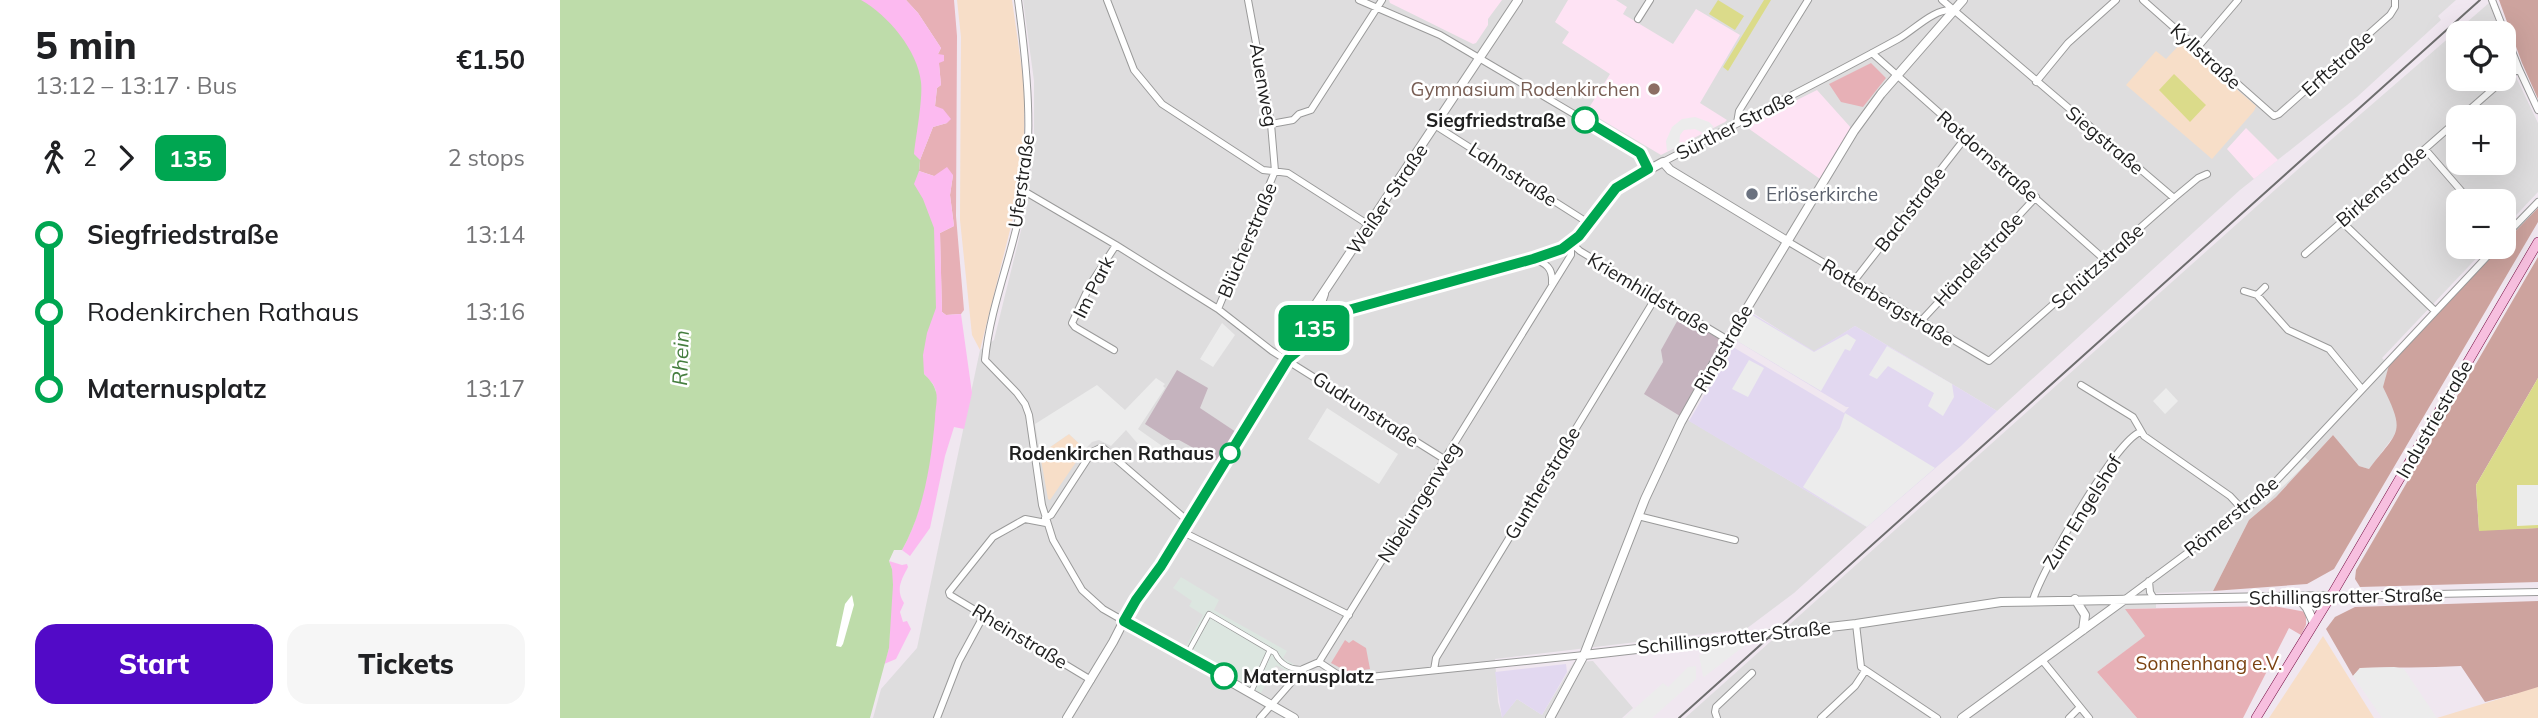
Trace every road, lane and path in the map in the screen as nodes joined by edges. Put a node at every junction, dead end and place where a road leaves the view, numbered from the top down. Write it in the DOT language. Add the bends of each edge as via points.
graph roads {
  1 [pos="1018,0"];
  2 [pos="1107,0"];
  3 [pos="1248,0"];
  4 [pos="1359,0"];
  5 [pos="1382,0"];
  6 [pos="1518,0"];
  7 [pos="1650,0"];
  8 [pos="1808,0"];
  9 [pos="1942,0"];
  10 [pos="1964,0"];
  11 [pos="2116,0"];
  12 [pos="2143,0"];
  13 [pos="2238,0"];
  14 [pos="2395,0"];
  15 [pos="2492,0"];
  16 [pos="1377,7"];
  17 [pos="1954,10"];
  18 [pos="1638,19"];
  19 [pos="2197,48"];
  20 [pos="1872,53"];
  21 [pos="1481,58"];
  22 [pos="2519,69"];
  23 [pos="1897,76"];
  24 [pos="2036,82"];
  25 [pos="2475,105"];
  26 [pos="2538,110"];
  27 [pos="2269,113"];
  28 [pos="1737,123"];
  29 [pos="1271,124"];
  30 [pos="1436,126"];
  31 [pos="2446,130"];
  32 [pos="1966,137"];
  33 [pos="2424,149"];
  34 [pos="1663,162"];
  35 [pos="1648,169"];
  36 [pos="1275,171"];
  37 [pos="2207,174"];
  38 [pos="2459,189"];
  39 [pos="1024,191"];
  40 [pos="2036,197"];
  41 [pos="2174,198"];
  42 [pos="2538,202"];
  43 [pos="2341,221"];
  44 [pos="1590,224"];
  45 [pos="1369,225"];
  46 [pos="2516,225"];
  47 [pos="1787,242"];
  48 [pos="2538,242"];
  49 [pos="1571,243"];
  50 [pos="1116,245"];
  51 [pos="2305,254"];
  52 [pos="1533,259"];
  53 [pos="2485,259"];
  54 [pos="2105,260"];
  55 [pos="1854,281"];
  56 [pos="1552,285"];
  57 [pos="2265,287"];
  58 [pos="2244,291"];
  59 [pos="1324,294"];
  60 [pos="2257,295"];
  61 [pos="1656,297"];
  62 [pos="1218,309"];
  63 [pos="2435,311"];
  64 [pos="1334,314"];
  65 [pos="1315,317"];
  66 [pos="1921,321"];
  67 [pos="1304,322"];
  68 [pos="1307,336"];
  69 [pos="1728,340"];
  70 [pos="1114,350"];
  71 [pos="1288,359"];
  72 [pos="1989,361"];
  73 [pos="2081,385"];
  74 [pos="2361,388"];
  75 [pos="2090,391"];
  76 [pos="2084,400"];
  77 [pos="2140,432"];
  78 [pos="1444,459"];
  79 [pos="2244,511"];
  80 [pos="1638,516"];
  81 [pos="1045,520"];
  82 [pos="1189,522"];
  83 [pos="1183,531"];
  84 [pos="1735,540"];
  85 [pos="2149,581"];
  86 [pos="2538,592"];
  87 [pos="2297,596"];
  88 [pos="2331,596"];
  89 [pos="2076,599"];
  90 [pos="2154,599"];
  91 [pos="2033,600"];
  92 [pos="2124,600"];
  93 [pos="984,615"];
  94 [pos="1349,615"];
  95 [pos="1124,621"];
  96 [pos="2314,623"];
  97 [pos="1856,624"];
  98 [pos="2083,630"];
  99 [pos="1270,650"];
  100 [pos="1584,654"];
  101 [pos="1186,656"];
  102 [pos="2042,660"];
  103 [pos="1319,662"];
  104 [pos="1303,669"];
  105 [pos="1434,670"];
  106 [pos="1865,671"];
  107 [pos="1752,673"];
  108 [pos="1091,680"];
  109 [pos="1251,692"];
  110 [pos="1272,705"];
  111 [pos="2080,707"];
  112 [pos="937,718"];
  113 [pos="1067,718"];
  114 [pos="1260,718"];
  115 [pos="1294,718"];
  116 [pos="1550,718"];
  117 [pos="1717,718"];
  118 [pos="1821,718"];
  119 [pos="1937,718"];
  120 [pos="1962,718"];
  121 [pos="2069,718"];
  122 [pos="2089,718"];
  123 [pos="2256,718"];
  1 -- 39 [label="street, Uferstraße" via="1028,84"];
  2 -- 36 [label="street" via="1134,71 1158,101 1263,170"];
  3 -- 29 [label="street, Auenweg"];
  4 -- 16 [label="street"];
  5 -- 16 [label="street"];
  6 -- 21 [label="street, Weißer Straße"];
  7 -- 18 [label="street"];
  8 -- 28 [label="street" via="1739,111"];
  9 -- 17 [label="street, Siegstraße"];
  10 -- 17 [label="street, Sürther Straße"];
  11 -- 24 [label="street"];
  12 -- 19 [label="street, Kyllstraße"];
  13 -- 19 [label="street"];
  14 -- 27 [label="street, Erftstraße" via="2390,15 2279,114"];
  15 -- 22 [label="street"];
  16 -- 21 [label="street"];
  16 -- 29 [label="street" via="1311,110"];
  17 -- 20 [label="street, Sürther Straße" via="1940,11"];
  17 -- 23 [label="street, Ringstraße"];
  17 -- 24 [label="street, Siegstraße"];
  19 -- 27 [label="street, Kyllstraße"];
  20 -- 23 [label="street, Rotdornstraße"];
  20 -- 28 [label="street, Sürther Straße"];
  21 -- 30 [label="street, Weißer Straße"];
  21 -- 35 [label="street" via="1640,153"];
  22 -- 25 [label="street, Birkenstraße"];
  22 -- 26 [label="street"];
  23 -- 32 [label="street, Rotdornstraße"];
  23 -- 47 [label="street, Ringstraße" via="1854,131"];
  24 -- 41 [label="street, Siegstraße"];
  28 -- 34 [label="street, Sürther Straße"];
  29 -- 36 [label="street, Auenweg"];
  30 -- 44 [label="street, Lahnstraße"];
  30 -- 45 [label="street, Weißer Straße"];
  31 -- 33 [label="street, Birkenstraße"];
  32 -- 40 [label="street, Rotdornstraße"];
  32 -- 55 [label="street, Bachstraße"];
  33 -- 38 [label="street"];
  33 -- 43 [label="street, Birkenstraße"];
  34 -- 35 [label="street, Sürther Straße"];
  34 -- 47 [label="street"];
  35 -- 44 [label="street, Sürther Straße" via="1616,188"];
  36 -- 45 [label="street" via="1288,173"];
  36 -- 62 [label="street, Blücherstraße"];
  37 -- 41 [label="street, Schützstraße"];
  39 -- 50 [label="street, Gudrunstraße"];
  39 -- 81 [label="street, Uferstraße" via="985,360 1030,415"];
  40 -- 54 [label="street, Rotdornstraße"];
  40 -- 66 [label="street, Händelstraße"];
  41 -- 54 [label="street, Schützstraße"];
  42 -- 46 [label="street"];
  43 -- 51 [label="street, Birkenstraße"];
  43 -- 63 [label="street"];
  44 -- 49 [label="street, Sürther Straße"];
  45 -- 59 [label="street, Weißer Straße"];
  47 -- 55 [label="street, Rotterbergstraße"];
  47 -- 69 [label="street, Ringstraße"];
  48 -- 88 [label="main road, Industriestraße"];
  49 -- 52 [label="street, Sürther Straße"];
  49 -- 56 [label="street, Nibelungenweg" via="1571,254"];
  49 -- 61 [label="street, Kriemhildstraße"];
  50 -- 62 [label="street, Gudrunstraße"];
  50 -- 70 [label="street, Im Park" via="1072,323"];
  52 -- 56 [label="street" via="1549,267"];
  52 -- 64 [label="street, Sürther Straße"];
  53 -- 63 [label="street, Römerstraße"];
  54 -- 72 [label="street, Schützstraße"];
  55 -- 66 [label="street, Rotterbergstraße"];
  56 -- 78 [label="street, Nibelungenweg"];
  57 -- 60 [label="street"];
  58 -- 60 [label="street"];
  59 -- 64 [label="street" via="1324,304"];
  59 -- 65 [label="street, Weißer Straße"];
  59 -- 67 [label="street, Weißer Straße"];
  60 -- 74 [label="street" via="2288,330 2329,349"];
  61 -- 69 [label="street, Kriemhildstraße"];
  61 -- 105 [label="street, Guntherstraße" via="1436,658"];
  62 -- 71 [label="street, Gudrunstraße"];
  63 -- 74 [label="street, Römerstraße"];
  64 -- 65 [label="street, Sürther Straße"];
  64 -- 68 [label="street"];
  65 -- 67 [label="street, Sürther Straße"];
  65 -- 68 [label="street, Weißer Straße"];
  66 -- 72 [label="street, Rotterbergstraße"];
  67 -- 71 [label="street, Weißer Straße" via="1288,350"];
  68 -- 71 [label="street"];
  69 -- 80 [label="street, Ringstraße" via="1675,433"];
  71 -- 78 [label="street, Gudrunstraße"];
  71 -- 82 [label="street"];
  73 -- 75 [label="street"];
  74 -- 79 [label="street, Römerstraße"];
  75 -- 76 [label="street"];
  75 -- 77 [label="street" via="2133,417"];
  77 -- 79 [label="street"];
  77 -- 91 [label="street, Zum Engelshof" via="2127,440 2076,515"];
  78 -- 94 [label="street, Nibelungenweg"];
  79 -- 85 [label="street, Römerstraße"];
  80 -- 84 [label="street"];
  80 -- 100 [label="street, Ringstraße"];
  81 -- 82 [label="street" via="1094,449 1102,447"];
  81 -- 93 [label="street, Rheinstraße" via="1025,519 1003,530 949,592"];
  81 -- 95 [label="street" via="1082,590"];
  82 -- 83 [label="street"];
  83 -- 94 [label="street"];
  83 -- 95 [label="street"];
  85 -- 90 [label="street"];
  85 -- 92 [label="street, Römerstraße"];
  86 -- 88 [label="street, Schillingsrotter Straße"];
  87 -- 88 [label="street, Schillingsrotter Straße"];
  87 -- 90 [label="street, Schillingsrotter Straße"];
  87 -- 96 [label="street"];
  88 -- 96 [label="main road, Industriestraße"];
  89 -- 91 [label="street, Schillingsrotter Straße"];
  89 -- 92 [label="street, Schillingsrotter Straße"];
  89 -- 98 [label="street" via="2085,615"];
  90 -- 92 [label="street, Schillingsrotter Straße"];
  91 -- 97 [label="street, Schillingsrotter Straße"];
  92 -- 98 [label="street, Römerstraße"];
  93 -- 108 [label="street, Rheinstraße"];
  93 -- 112 [label="street" via="959,661"];
  94 -- 103 [label="street, Nibelungenweg"];
  95 -- 101 [label="street"];
  95 -- 108 [label="street"];
  96 -- 123 [label="main road, Industriestraße"];
  97 -- 100 [label="street, Schillingsrotter Straße"];
  97 -- 106 [label="street"];
  98 -- 102 [label="street, Römerstraße"];
  99 -- 101 [label="street" via="1209,611"];
  99 -- 104 [label="street" via="1279,661"];
  99 -- 109 [label="street"];
  100 -- 105 [label="street, Schillingsrotter Straße"];
  100 -- 116 [label="street, Ringstraße"];
  101 -- 109 [label="street"];
  102 -- 111 [label="street"];
  102 -- 120 [label="street, Römerstraße"];
  103 -- 104 [label="street"];
  103 -- 105 [label="street, Schillingsrotter Straße" via="1347,679"];
  104 -- 110 [label="street"];
  106 -- 118 [label="street"];
  106 -- 119 [label="street"];
  107 -- 117 [label="street" via="1716,707"];
  108 -- 113 [label="street"];
  109 -- 110 [label="street"];
  110 -- 114 [label="street"];
  110 -- 115 [label="street"];
  111 -- 121 [label="street"];
  111 -- 122 [label="street"];
}
